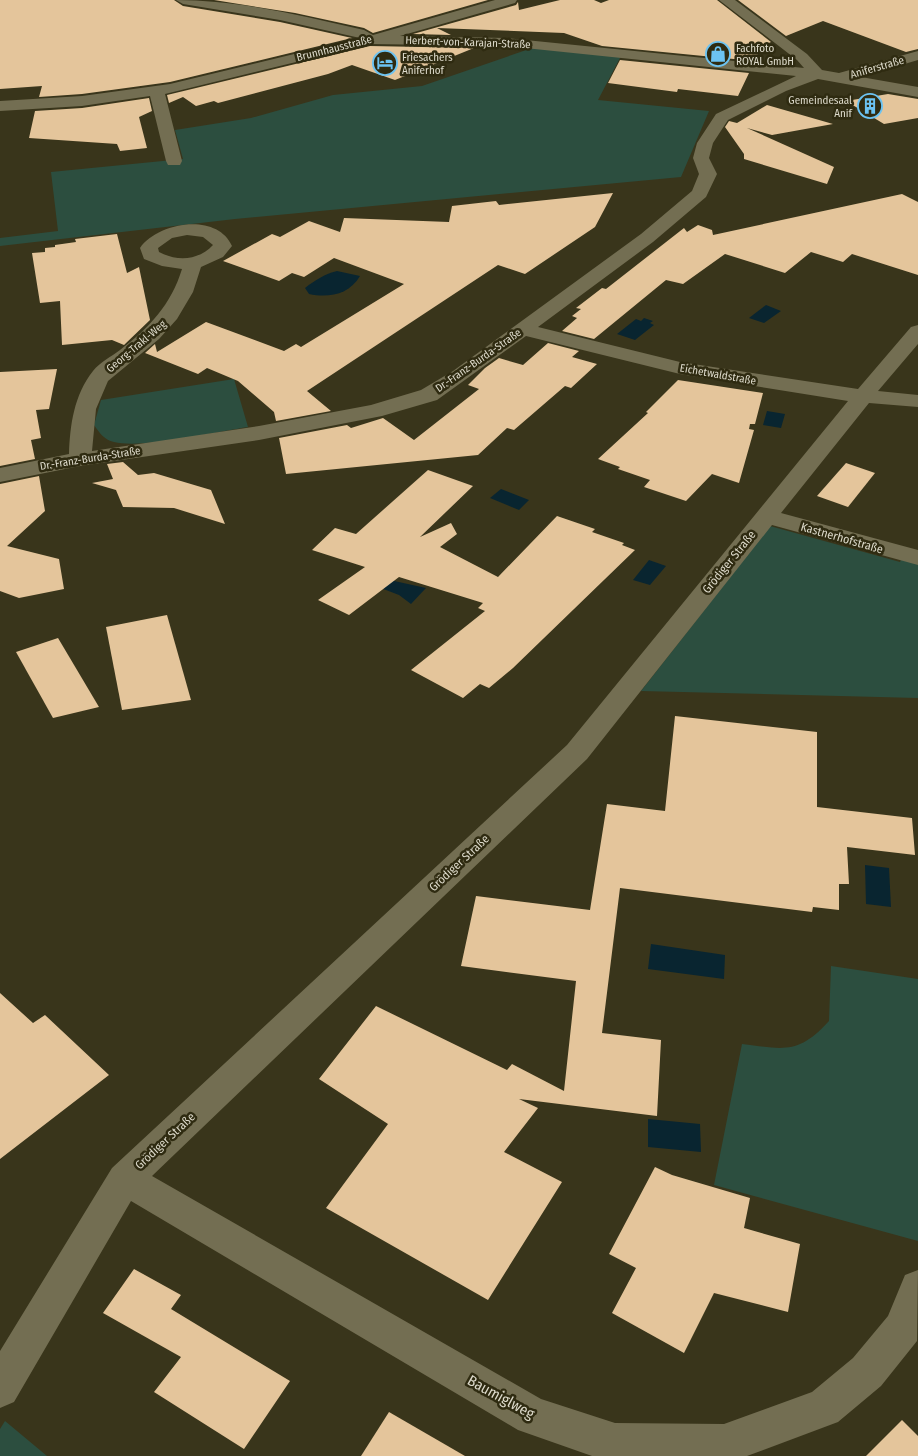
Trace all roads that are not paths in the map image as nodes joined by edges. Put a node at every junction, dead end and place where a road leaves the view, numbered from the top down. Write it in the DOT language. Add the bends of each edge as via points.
graph roads {
  1 [pos="183,0"];
  2 [pos="510,0"];
  3 [pos="726,0"];
  4 [pos="472,4"];
  5 [pos="370,40"];
  6 [pos="918,55"];
  7 [pos="826,76"];
  8 [pos="156,91"];
  9 [pos="918,92"];
  10 [pos="0,106"];
  11 [pos="174,162"];
  12 [pos="194,263"];
  13 [pos="522,329"];
  14 [pos="918,331"];
  15 [pos="862,397"];
  16 [pos="918,401"];
  17 [pos="80,459"];
  18 [pos="0,474"];
  19 [pos="766,516"];
  20 [pos="918,558"];
  21 [pos="125,1179"];
  22 [pos="918,1288"];
  23 [pos="0,1388"];
  1 -- 5 [label="street, Herbert-von-Karajan-Straße" via="280,16 364,34"];
  2 -- 4 [label="street, Brunnhausstraße"];
  3 -- 7 [label="street"];
  4 -- 5 [label="street, Brunnhausstraße"];
  5 -- 7 [label="street, Herbert-von-Karajan-Straße" via="506,42"];
  5 -- 8 [label="street, Brunnhausstraße"];
  6 -- 7 [label="street, Aniferstraße" via="873,70"];
  7 -- 9 [label="street, Aniferstraße"];
  7 -- 13 [label="street, Dr.-Franz-Burda-Straße" via="780,88 722,117 705,143 701,158 708,174 700,193 647,238"];
  8 -- 10 [label="street, Brunnhausstraße" via="82,101"];
  8 -- 11 [label="street"];
  12 -- 17 [label="street, Georg-Trakl-Weg" via="178,306 170,316 97,379 82,424"];
  13 -- 15 [label="street, Eichetwaldstraße" via="680,368"];
  13 -- 17 [label="street, Dr.-Franz-Burda-Straße" via="429,395 374,411 259,433"];
  14 -- 15 [label="street, Grödiger Straße"];
  15 -- 16 [label="street, Eichetwaldstraße"];
  15 -- 19 [label="street, Grödiger Straße"];
  17 -- 18 [label="street, Dr.-Franz-Burda-Straße"];
  19 -- 20 [label="street, Kastnerhofstraße"];
  19 -- 21 [label="street, Grödiger Straße" via="577,752"];
  21 -- 22 [label="street, Baumiglweg" via="532,1416 615,1443 724,1444 824,1408 868,1372 903,1328"];
  21 -- 23 [label="street, Grödiger Straße"];
}
